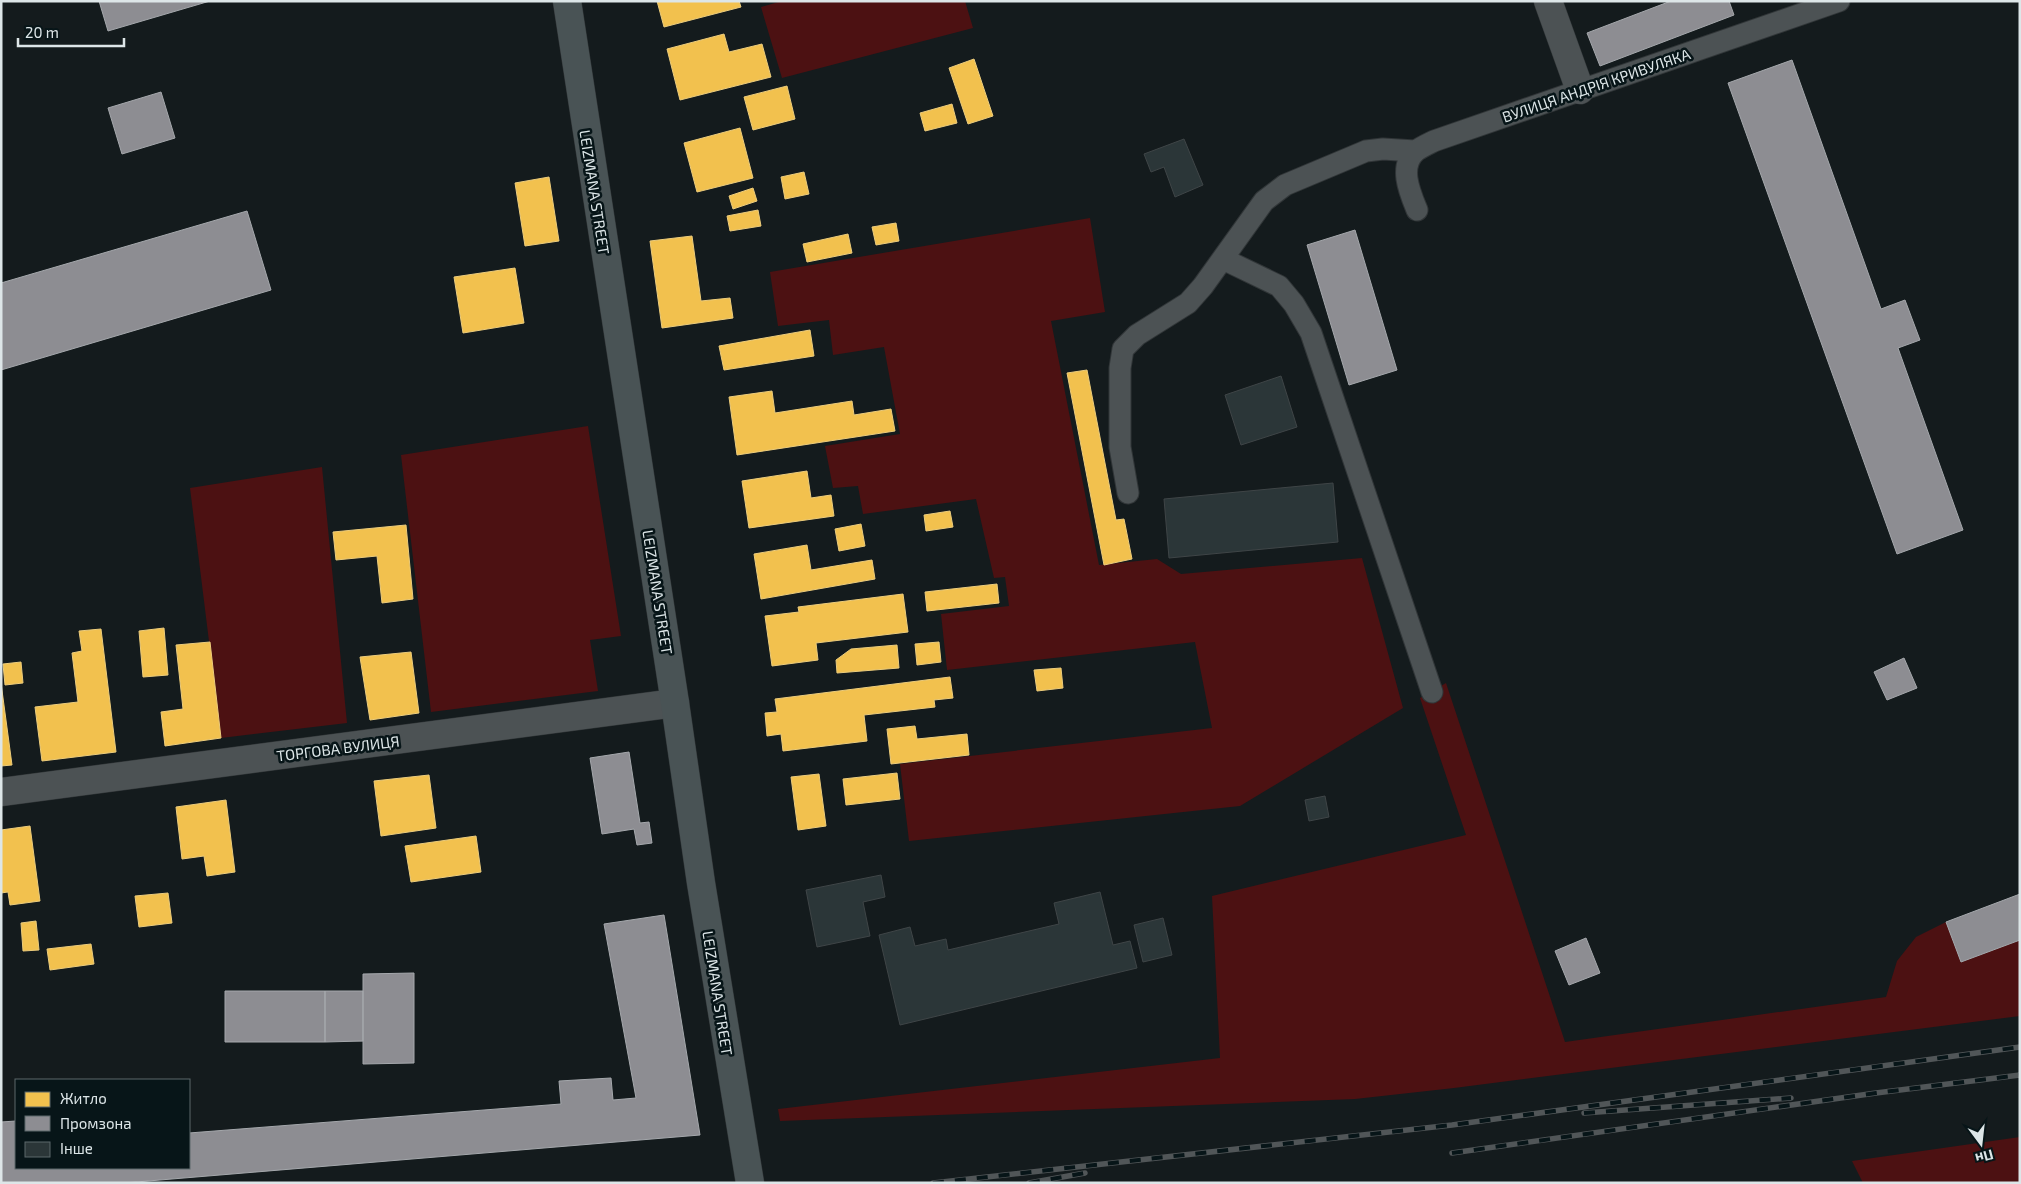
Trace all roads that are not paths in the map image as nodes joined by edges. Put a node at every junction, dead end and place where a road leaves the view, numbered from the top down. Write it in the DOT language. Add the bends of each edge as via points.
graph roads {
  1 [pos="567,1"];
  2 [pos="1548,1"];
  3 [pos="1839,1"];
  4 [pos="1580,90"];
  5 [pos="1415,151"];
  6 [pos="1418,210"];
  7 [pos="1223,259"];
  8 [pos="1128,493"];
  9 [pos="1432,692"];
  10 [pos="675,703"];
  11 [pos="1,792"];
  12 [pos="750,1183"];
  1 -- 10 [label="street, LEIZMANA STREET"];
  2 -- 4 [label="street"];
  3 -- 4 [label="lane, ВУЛИЦЯ АНДРІЯ КРИВУЛЯКА"];
  4 -- 5 [label="lane, ВУЛИЦЯ АНДРІЯ КРИВУЛЯКА" via="1434,141"];
  5 -- 6 [label="lane" via="1408,164 1407,180"];
  5 -- 7 [label="lane" via="1384,149 1366,152 1285,186 1264,201"];
  7 -- 8 [label="lane" via="1188,303 1137,335 1124,349 1120,368 1120,448"];
  7 -- 9 [label="lane" via="1279,286 1294,304 1310,333"];
  10 -- 11 [label="street, ТОРГОВА ВУЛИЦЯ"];
  10 -- 12 [label="street, LEIZMANA STREET"];
}
